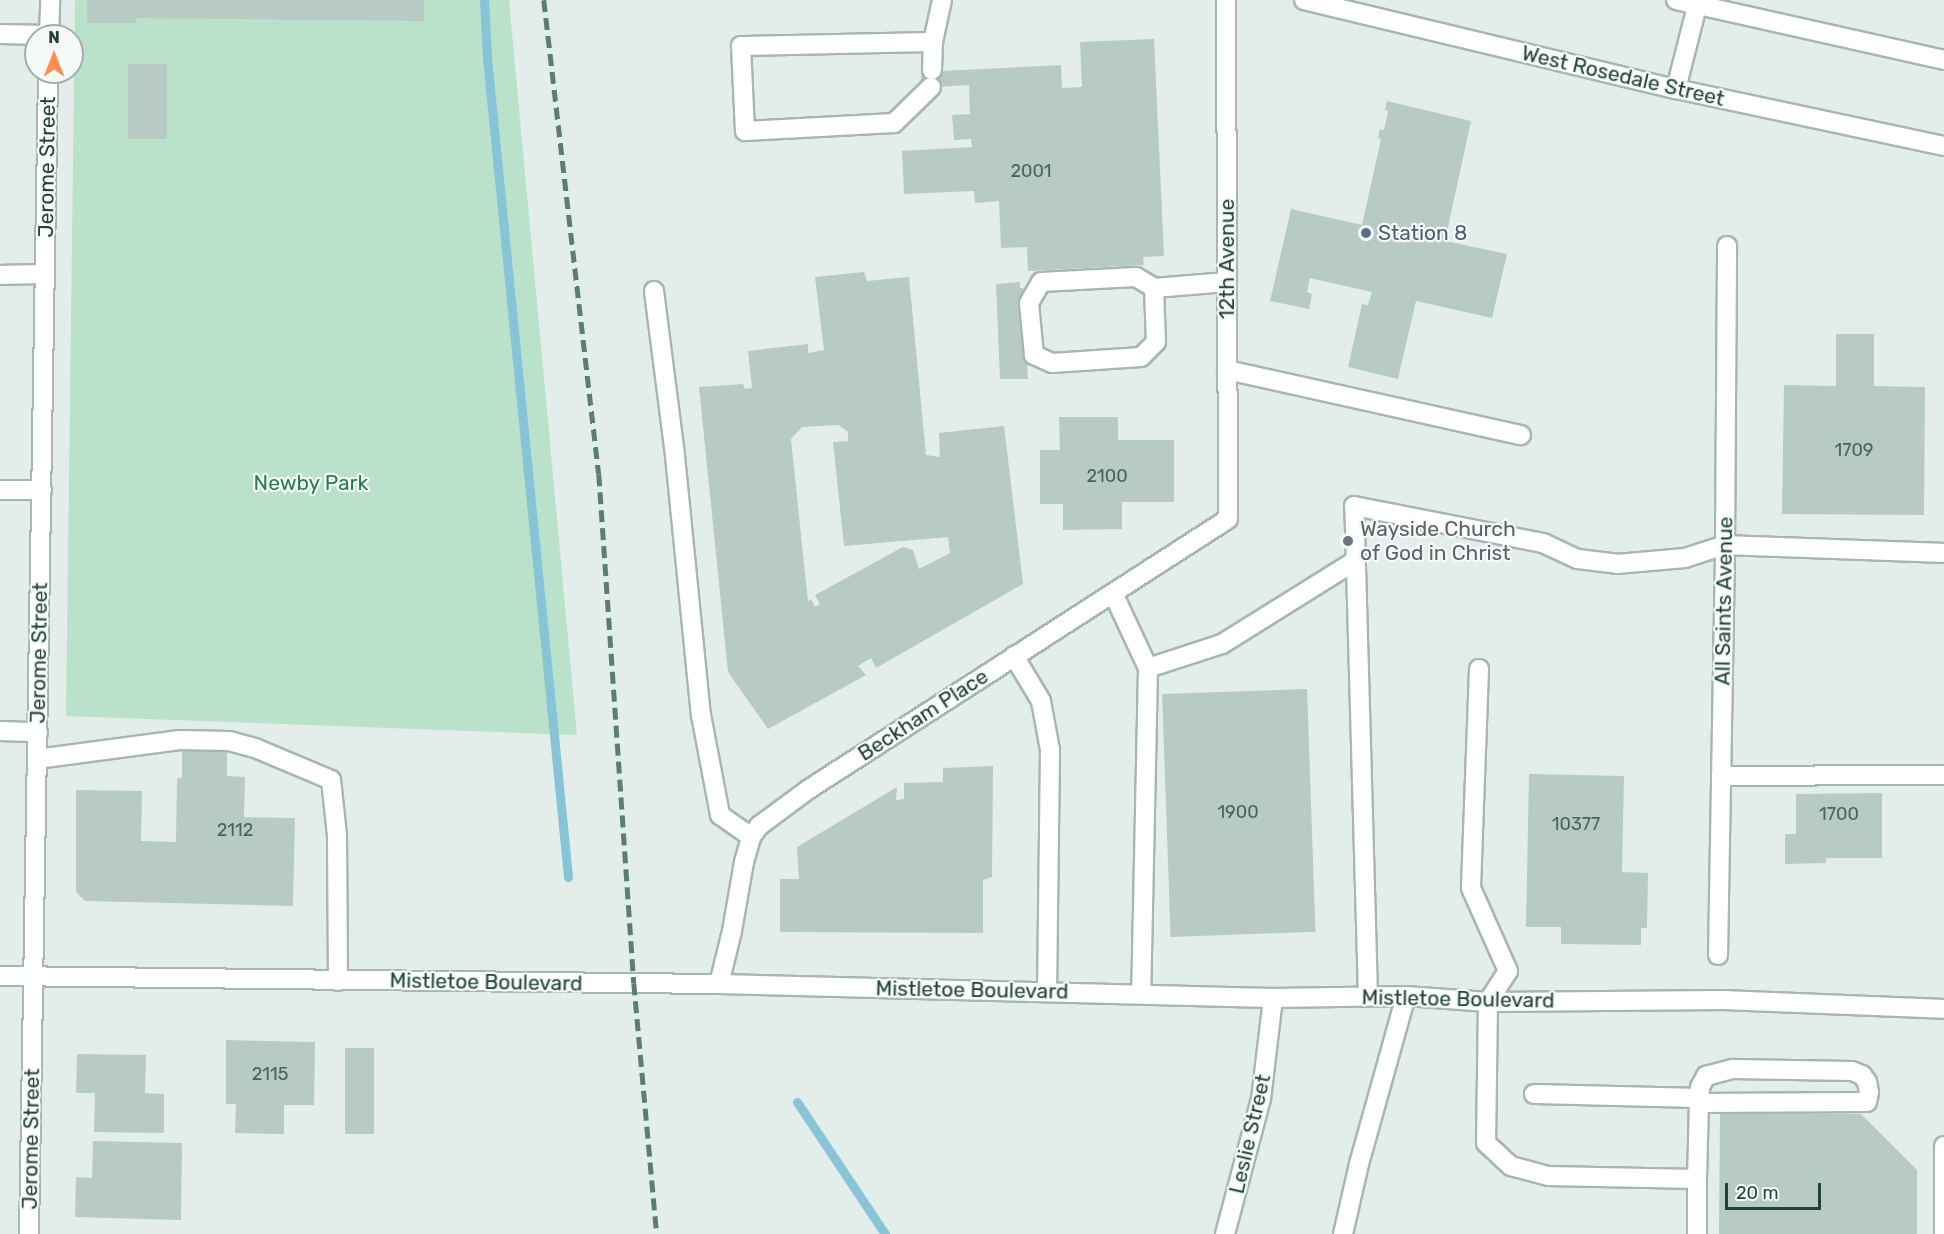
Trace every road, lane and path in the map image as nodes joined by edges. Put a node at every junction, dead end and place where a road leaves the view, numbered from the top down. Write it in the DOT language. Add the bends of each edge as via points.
graph roads {
  1 [pos="50,0"];
  2 [pos="942,0"];
  3 [pos="1226,0"];
  4 [pos="1304,0"];
  5 [pos="1676,0"];
  6 [pos="1697,6"];
  7 [pos="49,24"];
  8 [pos="0,34"];
  9 [pos="24,34"];
  10 [pos="933,42"];
  11 [pos="1944,60"];
  12 [pos="48,84"];
  13 [pos="1676,89"];
  14 [pos="1944,146"];
  15 [pos="1727,246"];
  16 [pos="45,274"];
  17 [pos="0,275"];
  18 [pos="1227,282"];
  19 [pos="1154,288"];
  20 [pos="654,291"];
  21 [pos="1227,370"];
  22 [pos="1521,435"];
  23 [pos="0,490"];
  24 [pos="42,490"];
  25 [pos="1228,519"];
  26 [pos="1725,545"];
  27 [pos="1944,553"];
  28 [pos="1355,561"];
  29 [pos="1113,593"];
  30 [pos="1014,656"];
  31 [pos="1148,668"];
  32 [pos="1479,669"];
  33 [pos="0,731"];
  34 [pos="38,732"];
  35 [pos="37,759"];
  36 [pos="1944,775"];
  37 [pos="1721,776"];
  38 [pos="751,837"];
  39 [pos="1718,955"];
  40 [pos="0,976"];
  41 [pos="34,976"];
  42 [pos="338,981"];
  43 [pos="719,984"];
  44 [pos="1047,992"];
  45 [pos="1141,994"];
  46 [pos="1368,996"];
  47 [pos="1406,996"];
  48 [pos="1273,998"];
  49 [pos="1488,1002"];
  50 [pos="1944,1009"];
  51 [pos="1534,1094"];
  52 [pos="1700,1101"];
  53 [pos="1944,1146"];
  54 [pos="1697,1179"];
  55 [pos="29,1234"];
  56 [pos="1225,1234"];
  57 [pos="1343,1234"];
  58 [pos="1697,1234"];
  59 [pos="1944,1234"];
  1 -- 7 [label="street"];
  2 -- 10 [label="street"];
  3 -- 18 [label="street, 12th Avenue"];
  4 -- 13 [label="street, West Rosedale Street"];
  5 -- 6 [label="street"];
  6 -- 11 [label="street"];
  6 -- 13 [label="street"];
  8 -- 9 [label="street"];
  10 -- 10 [label="street" via="741,46 745,131 894,123 932,79"];
  12 -- 16 [label="street, Jerome Street"];
  13 -- 14 [label="street, West Rosedale Street"];
  15 -- 26 [label="street, All Saints Avenue"];
  16 -- 17 [label="street"];
  16 -- 24 [label="street, Jerome Street"];
  18 -- 19 [label="street"];
  18 -- 21 [label="street, 12th Avenue"];
  19 -- 19 [label="street" via="1136,277 1041,282 1029,303 1034,356 1052,363 1141,357 1156,342"];
  20 -- 38 [label="street" via="701,715 720,815"];
  21 -- 22 [label="street"];
  21 -- 25 [label="street, 12th Avenue"];
  23 -- 24 [label="street"];
  24 -- 34 [label="street, Jerome Street"];
  25 -- 29 [label="street, Beckham Place"];
  26 -- 27 [label="street"];
  26 -- 28 [label="street" via="1684,558 1617,564 1578,559 1543,543 1354,506"];
  26 -- 37 [label="street, All Saints Avenue"];
  28 -- 31 [label="street" via="1222,644"];
  28 -- 46 [label="street"];
  29 -- 30 [label="street, Beckham Place"];
  29 -- 31 [label="street"];
  30 -- 38 [label="street, Beckham Place" via="809,789 759,826"];
  30 -- 44 [label="street" via="1041,701 1050,750"];
  31 -- 45 [label="street"];
  32 -- 49 [label="street" via="1471,888 1508,971"];
  33 -- 34 [label="street"];
  34 -- 35 [label="street, Jerome Street"];
  35 -- 41 [label="street, Jerome Street"];
  35 -- 42 [label="street" via="180,740 229,741 331,780 337,835"];
  36 -- 37 [label="street"];
  37 -- 39 [label="street, All Saints Avenue"];
  38 -- 43 [label="street"];
  40 -- 41 [label="street, Mistletoe Boulevard"];
  41 -- 42 [label="street, Mistletoe Boulevard"];
  41 -- 55 [label="street, Jerome Street"];
  42 -- 43 [label="street, Mistletoe Boulevard"];
  43 -- 44 [label="street, Mistletoe Boulevard"];
  44 -- 45 [label="street, Mistletoe Boulevard"];
  45 -- 48 [label="street, Mistletoe Boulevard"];
  46 -- 47 [label="street, Mistletoe Boulevard"];
  46 -- 48 [label="street, Mistletoe Boulevard"];
  47 -- 49 [label="street, Mistletoe Boulevard"];
  47 -- 57 [label="street"];
  48 -- 56 [label="street, Leslie Street" via="1261,1099"];
  49 -- 50 [label="street, Mistletoe Boulevard" via="1723,1000"];
  49 -- 54 [label="street" via="1486,1143 1511,1166 1548,1176"];
  51 -- 52 [label="street"];
  52 -- 52 [label="street" via="1700,1087 1707,1077 1733,1069 1852,1071 1867,1082 1869,1092 1867,1102"];
  52 -- 54 [label="street"];
  53 -- 59 [label="street"];
  54 -- 58 [label="street"];
}
